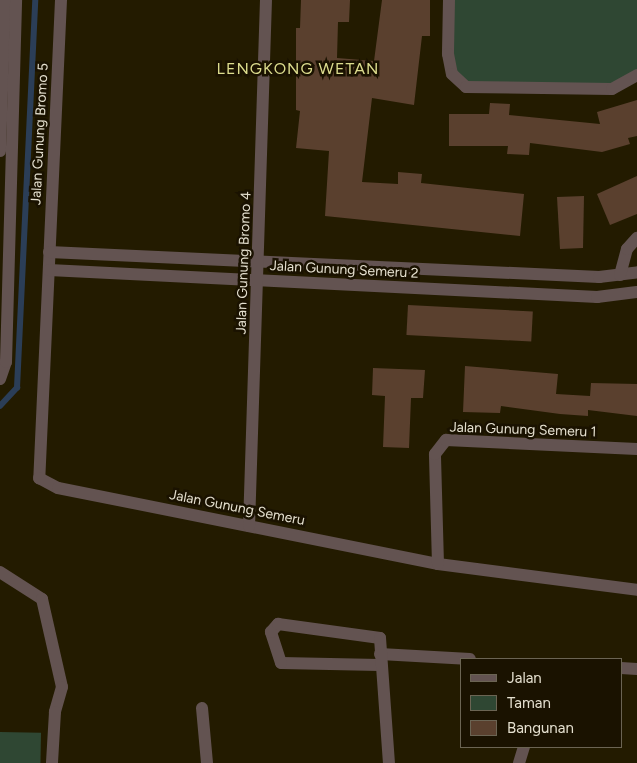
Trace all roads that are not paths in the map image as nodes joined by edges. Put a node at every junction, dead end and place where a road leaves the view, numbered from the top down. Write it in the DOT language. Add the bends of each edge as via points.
graph roads {
  1 [pos="5,0"];
  2 [pos="16,0"];
  3 [pos="61,0"];
  4 [pos="266,0"];
  5 [pos="449,0"];
  6 [pos="637,75"];
  7 [pos="0,151"];
  8 [pos="637,238"];
  9 [pos="50,252"];
  10 [pos="260,262"];
  11 [pos="49,270"];
  12 [pos="637,272"];
  13 [pos="620,275"];
  14 [pos="259,280"];
  15 [pos="637,292"];
  16 [pos="0,379"];
  17 [pos="637,449"];
  18 [pos="249,526"];
  19 [pos="438,564"];
  20 [pos="0,572"];
  21 [pos="637,590"];
  22 [pos="460,659"];
  23 [pos="380,660"];
  24 [pos="622,668"];
  25 [pos="637,668"];
  26 [pos="202,708"];
  27 [pos="524,748"];
  28 [pos="52,763"];
  29 [pos="207,763"];
  30 [pos="388,763"];
  31 [pos="520,763"];
  1 -- 7 [label="street"];
  2 -- 16 [label="street" via="6,362"];
  3 -- 9 [label="street, Jalan Gunung Bromo 5"];
  4 -- 10 [label="street, Jalan Gunung Bromo 4"];
  5 -- 6 [label="street" via="448,54 452,74 466,87 612,89"];
  8 -- 13 [label="street" via="627,249"];
  9 -- 10 [label="street, Jalan Gunung Semeru 2"];
  9 -- 11 [label="street, Jalan Gunung Bromo 5"];
  10 -- 13 [label="street, Jalan Gunung Semeru 2"];
  10 -- 14 [label="street, Jalan Gunung Bromo 4"];
  11 -- 14 [label="street, Jalan Gunung Semeru 2"];
  11 -- 18 [label="street, Jalan Gunung Semeru" via="40,478 58,488"];
  12 -- 13 [label="street, Jalan Gunung Semeru 2"];
  14 -- 15 [label="street, Jalan Gunung Semeru 2" via="597,297"];
  14 -- 18 [label="street, Jalan Gunung Bromo 4"];
  17 -- 19 [label="street, Jalan Gunung Semeru 1" via="446,440 434,454"];
  18 -- 19 [label="street, Jalan Gunung Semeru"];
  19 -- 21 [label="street, Jalan Gunung Semeru"];
  20 -- 28 [label="street" via="42,599 62,687 55,712"];
  22 -- 23 [label="street"];
  23 -- 23 [label="street" via="281,663 271,632 278,624 377,636"];
  23 -- 30 [label="street"];
  24 -- 25 [label="street"];
  26 -- 29 [label="street"];
  27 -- 31 [label="street"];
}
